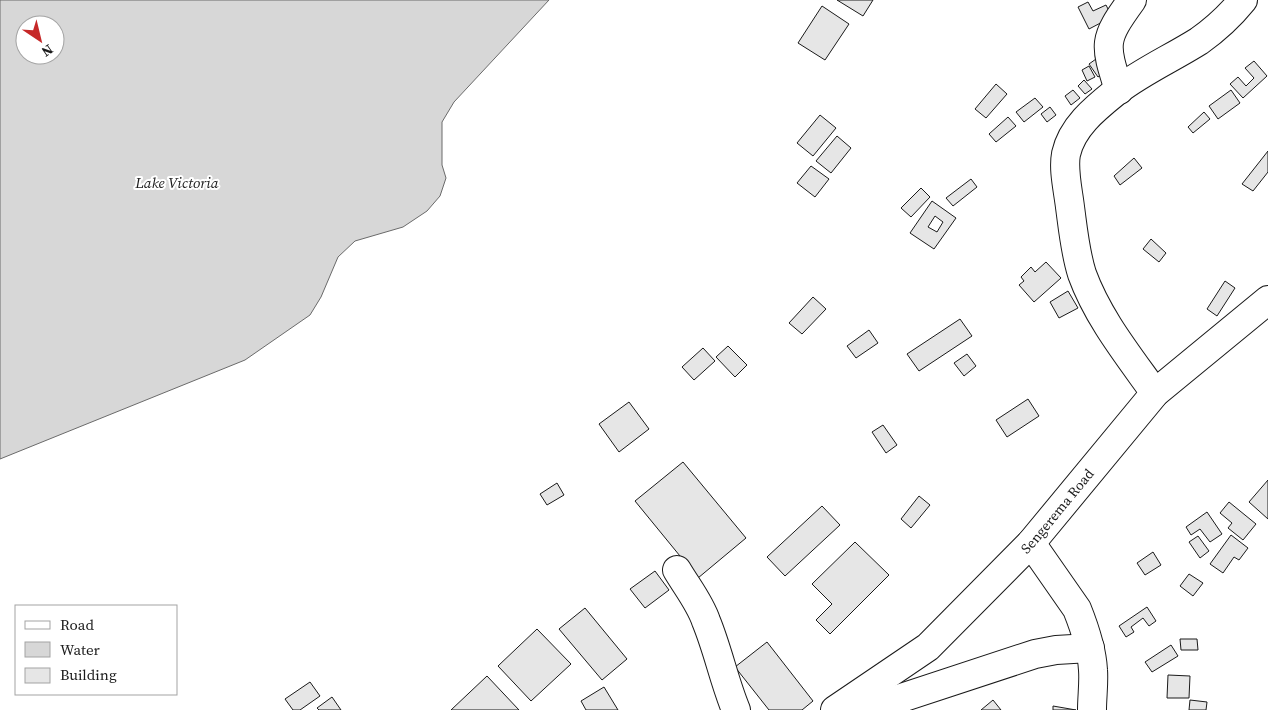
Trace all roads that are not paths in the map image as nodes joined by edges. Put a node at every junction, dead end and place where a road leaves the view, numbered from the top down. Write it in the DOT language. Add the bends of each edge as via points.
graph roads {
  1 [pos="1132,0"];
  2 [pos="1243,0"];
  3 [pos="1119,90"];
  4 [pos="1268,300"];
  5 [pos="1155,393"];
  6 [pos="1030,543"];
  7 [pos="677,570"];
  8 [pos="1090,648"];
  9 [pos="736,710"];
  10 [pos="835,710"];
  11 [pos="840,710"];
  12 [pos="1092,710"];
  1 -- 3 [label="street" via="1108,39 1109,57"];
  2 -- 3 [label="street" via="1228,18 1199,41 1150,68"];
  3 -- 5 [label="street" via="1089,115 1078,129 1066,153 1068,192 1082,273 1101,316"];
  4 -- 5 [label="street, Sengerema Road"];
  5 -- 6 [label="street, Sengerema Road"];
  6 -- 8 [label="street" via="1077,609"];
  6 -- 10 [label="street, Sengerema Road" via="928,647"];
  7 -- 9 [label="street" via="706,620"];
  8 -- 11 [label="street" via="1035,654 886,703"];
  8 -- 12 [label="street"];
}
